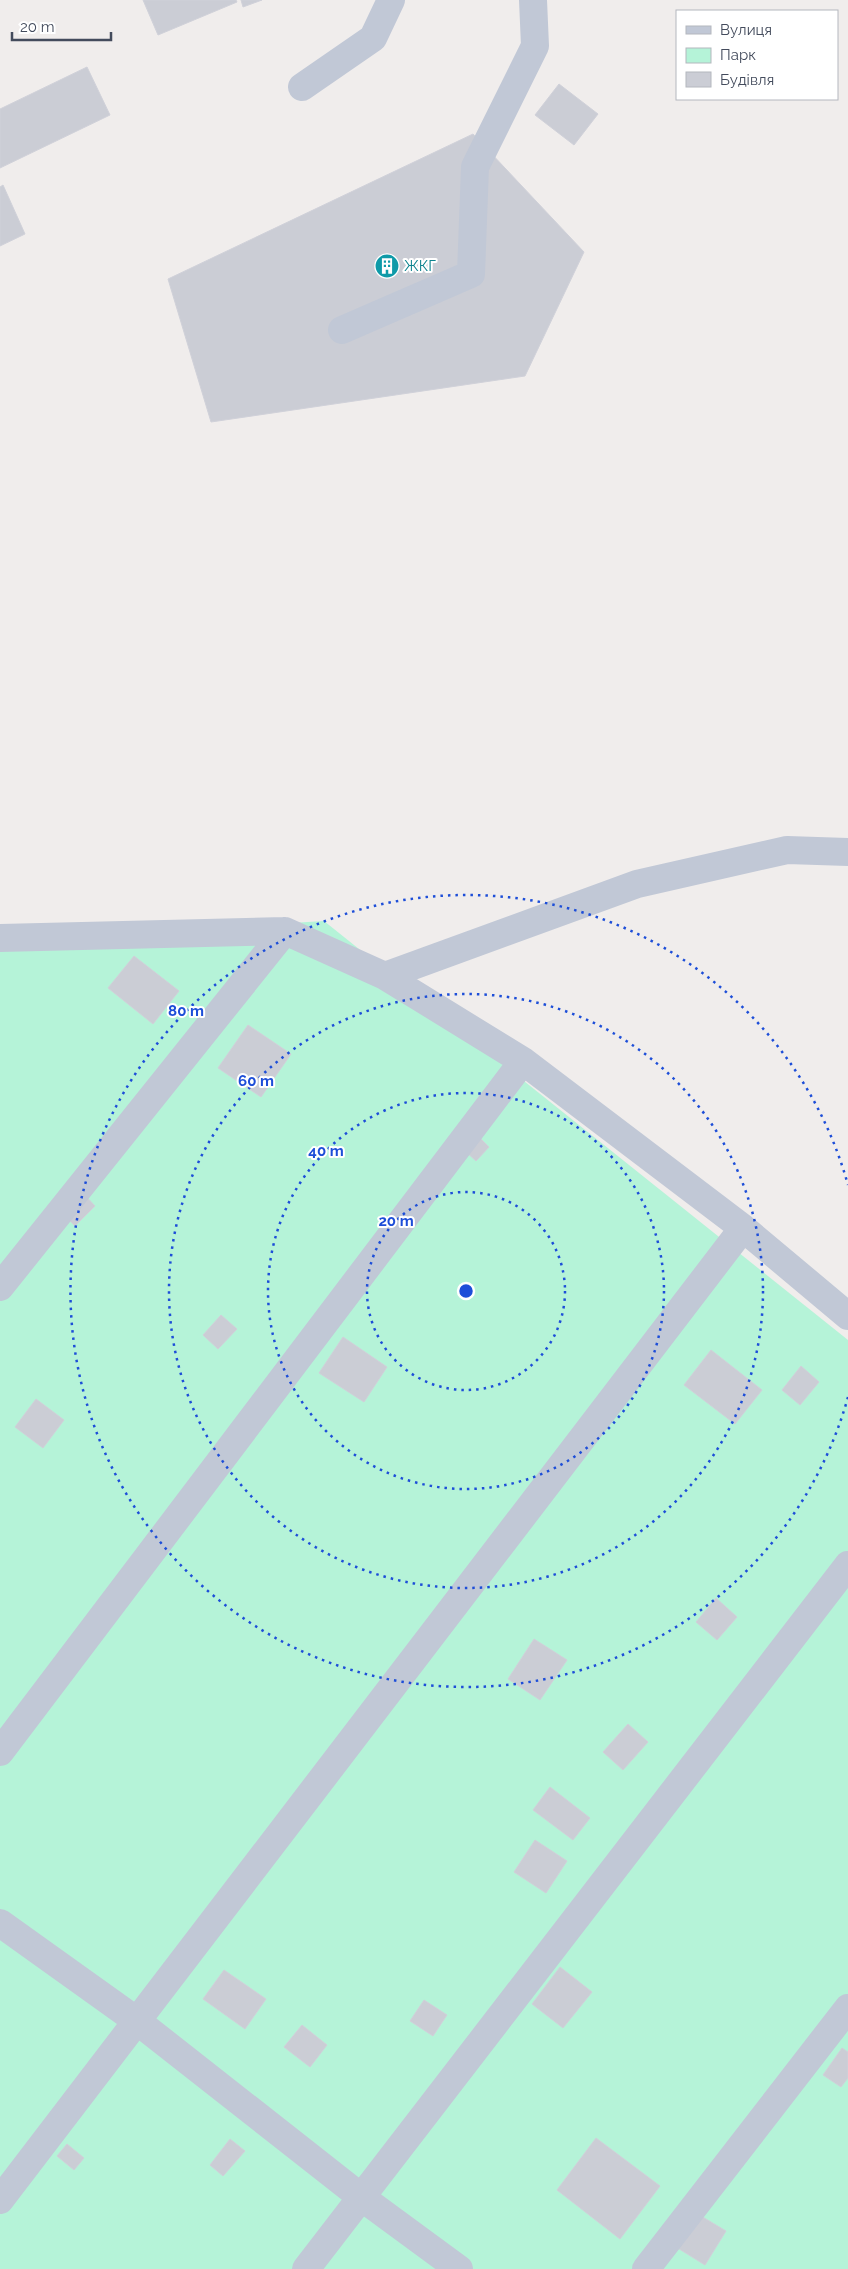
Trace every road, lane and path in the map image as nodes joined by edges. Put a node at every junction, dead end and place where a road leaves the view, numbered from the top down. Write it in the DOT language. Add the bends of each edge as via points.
graph roads {
  1 [pos="391,0"];
  2 [pos="533,0"];
  3 [pos="302,87"];
  4 [pos="342,330"];
  5 [pos="848,852"];
  6 [pos="285,931"];
  7 [pos="0,938"];
  8 [pos="385,976"];
  9 [pos="523,1061"];
  10 [pos="743,1228"];
  11 [pos="0,1287"];
  12 [pos="848,1316"];
  13 [pos="848,1565"];
  14 [pos="0,1752"];
  15 [pos="0,1923"];
  16 [pos="848,2008"];
  17 [pos="137,2021"];
  18 [pos="361,2197"];
  19 [pos="0,2200"];
  20 [pos="306,2269"];
  21 [pos="460,2269"];
  22 [pos="646,2269"];
  1 -- 3 [label="street" via="373,38"];
  2 -- 4 [label="street" via="535,46 475,167 471,274"];
  5 -- 8 [label="street" via="788,850 638,884"];
  6 -- 7 [label="street"];
  6 -- 8 [label="street"];
  6 -- 11 [label="street"];
  8 -- 9 [label="street"];
  9 -- 10 [label="street"];
  9 -- 14 [label="street"];
  10 -- 12 [label="street"];
  10 -- 17 [label="street"];
  13 -- 18 [label="street"];
  15 -- 17 [label="street"];
  16 -- 22 [label="street"];
  17 -- 18 [label="street"];
  17 -- 19 [label="street"];
  18 -- 20 [label="street"];
  18 -- 21 [label="street"];
}
